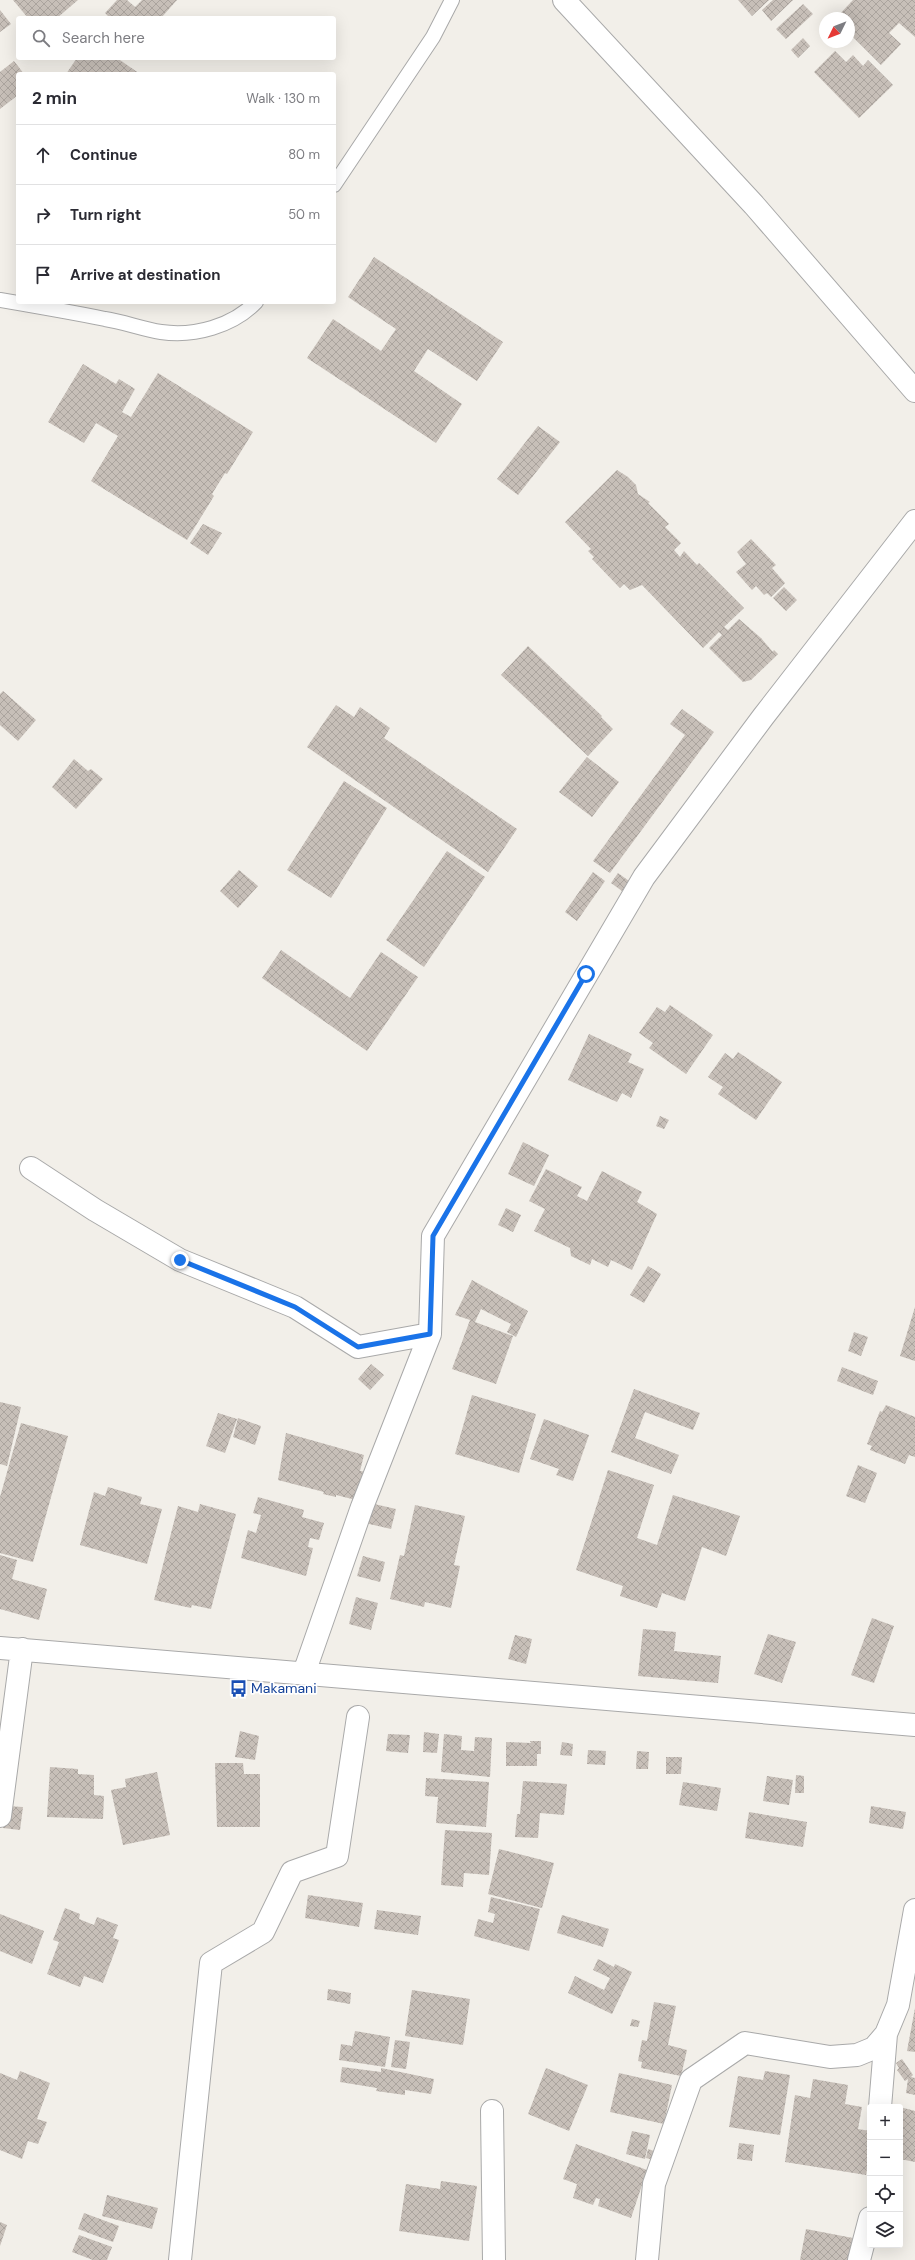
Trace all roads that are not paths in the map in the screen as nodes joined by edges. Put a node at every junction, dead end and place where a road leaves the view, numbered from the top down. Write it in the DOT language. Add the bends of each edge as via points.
graph roads {
  1 [pos="452,0"];
  2 [pos="564,0"];
  3 [pos="336,182"];
  4 [pos="0,300"];
  5 [pos="16,303"];
  6 [pos="22,304"];
  7 [pos="254,304"];
  8 [pos="915,391"];
  9 [pos="915,521"];
  10 [pos="30,1168"];
  11 [pos="430,1334"];
  12 [pos="0,1648"];
  13 [pos="22,1649"];
  14 [pos="304,1673"];
  15 [pos="358,1717"];
  16 [pos="915,1724"];
  17 [pos="0,1816"];
  18 [pos="915,1910"];
  19 [pos="886,2034"];
  20 [pos="880,2104"];
  21 [pos="492,2112"];
  22 [pos="867,2229"];
  23 [pos="180,2260"];
  24 [pos="494,2260"];
  25 [pos="646,2260"];
  26 [pos="859,2260"];
  1 -- 3 [label="lane" via="433,37"];
  2 -- 8 [label="street" via="754,205"];
  4 -- 5 [label="lane"];
  6 -- 7 [label="lane" via="181,334 205,330 230,321 244,314"];
  9 -- 11 [label="street" via="763,717 640,884 433,1236"];
  10 -- 11 [label="street" via="180,1260 295,1307 358,1347"];
  11 -- 14 [label="street" via="362,1506"];
  12 -- 13 [label="street"];
  13 -- 14 [label="street"];
  13 -- 17 [label="street"];
  14 -- 16 [label="street"];
  15 -- 23 [label="street" via="337,1856 292,1872 262,1932 211,1963"];
  18 -- 19 [label="street" via="898,2006"];
  19 -- 20 [label="street"];
  19 -- 25 [label="street" via="874,2048 857,2055 830,2057 745,2043 691,2080 654,2184"];
  21 -- 24 [label="street"];
  22 -- 26 [label="street"];
}
